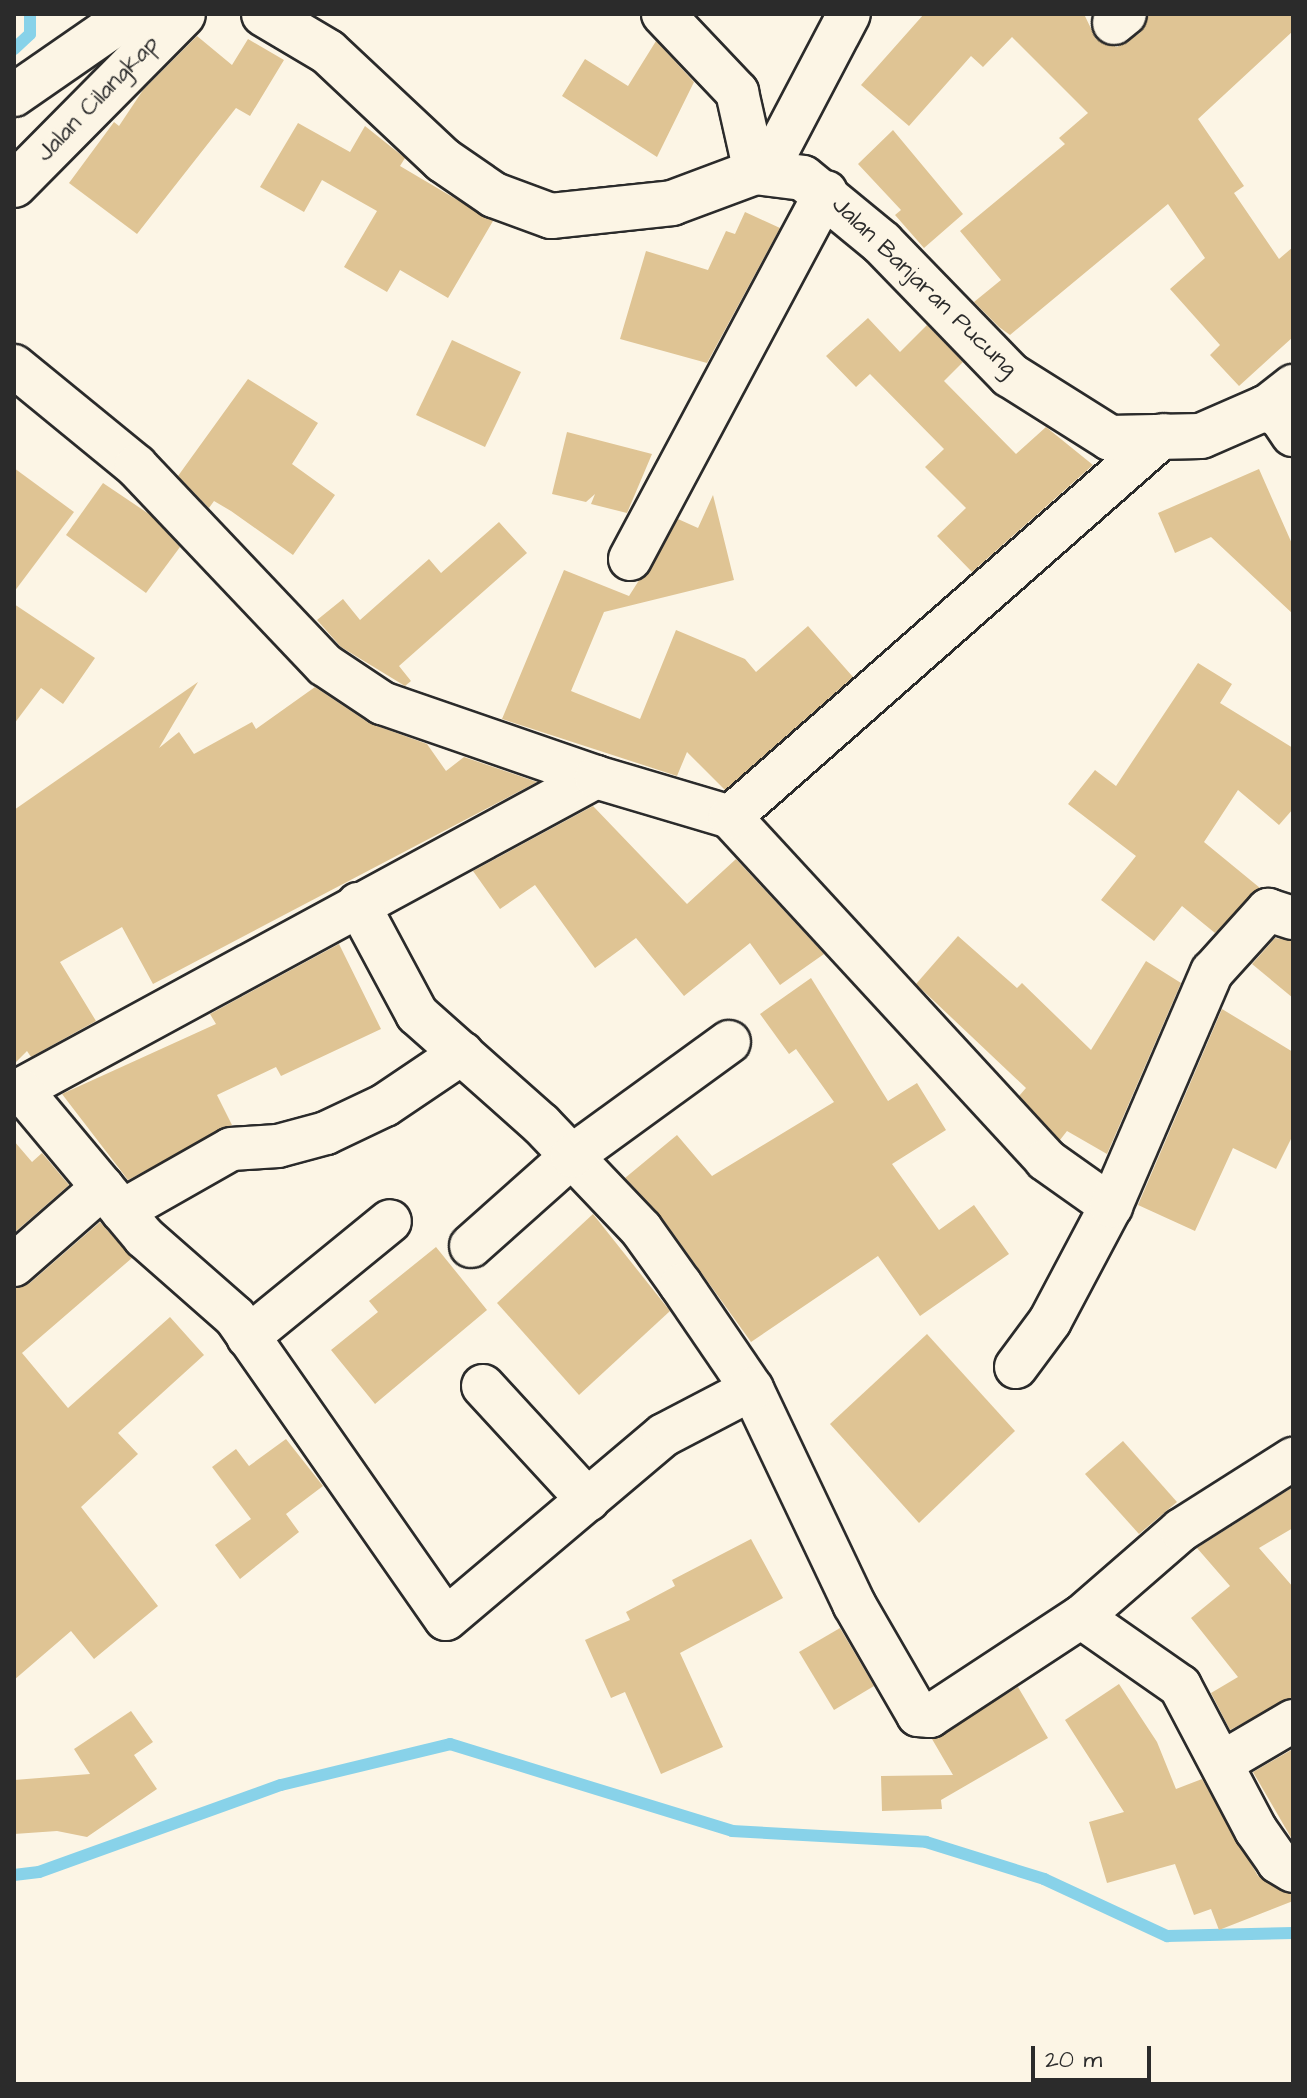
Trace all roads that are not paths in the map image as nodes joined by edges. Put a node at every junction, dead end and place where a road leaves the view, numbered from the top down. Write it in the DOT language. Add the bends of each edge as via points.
graph roads {
  1 [pos="131,14"];
  2 [pos="183,14"];
  3 [pos="264,14"];
  4 [pos="663,14"];
  5 [pos="849,14"];
  6 [pos="14,95"];
  7 [pos="760,172"];
  8 [pos="14,185"];
  9 [pos="826,192"];
  10 [pos="14,366"];
  11 [pos="1284,409"];
  12 [pos="1164,435"];
  13 [pos="630,559"];
  14 [pos="596,777"];
  15 [pos="730,817"];
  16 [pos="358,904"];
  17 [pos="1293,918"];
  18 [pos="729,1042"];
  19 [pos="462,1053"];
  20 [pos="18,1092"];
  21 [pos="572,1156"];
  22 [pos="112,1199"];
  23 [pos="1111,1206"];
  24 [pos="390,1221"];
  25 [pos="471,1246"];
  26 [pos="14,1265"];
  27 [pos="248,1337"];
  28 [pos="1016,1367"];
  29 [pos="483,1386"];
  30 [pos="752,1389"];
  31 [pos="1293,1459"];
  32 [pos="588,1500"];
  33 [pos="1081,1617"];
  34 [pos="1293,1721"];
  35 [pos="1223,1762"];
  36 [pos="1293,1871"];
  1 -- 6 [label="street"];
  2 -- 8 [label="street, Jalan Cilangkap"];
  3 -- 7 [label="street" via="328,52 443,160 494,195 551,216 672,203"];
  4 -- 7 [label="street" via="737,92"];
  5 -- 7 [label="street"];
  7 -- 9 [label="street, Jalan Banjaran Pucung" via="803,178"];
  9 -- 12 [label="street, Jalan Banjaran Pucung" via="1010,375 1110,438"];
  9 -- 13 [label="street"];
  10 -- 14 [label="street" via="136,466 325,665 382,703"];
  11 -- 12 [label="street, Jalan Banjaran Pucung" via="1201,436"];
  12 -- 15 [label="street"];
  14 -- 15 [label="street"];
  14 -- 16 [label="street"];
  15 -- 23 [label="street" via="1046,1160"];
  16 -- 19 [label="street" via="417,1014"];
  16 -- 20 [label="street"];
  17 -- 23 [label="street" via="1268,910 1212,972"];
  18 -- 21 [label="street"];
  19 -- 21 [label="street"];
  19 -- 22 [label="street" via="385,1105 326,1133 278,1146 231,1149"];
  20 -- 22 [label="street"];
  21 -- 25 [label="street"];
  21 -- 30 [label="street" via="641,1229"];
  22 -- 26 [label="street"];
  22 -- 27 [label="street" via="201,1292 235,1317"];
  23 -- 28 [label="street" via="1050,1321"];
  24 -- 27 [label="street"];
  27 -- 32 [label="street" via="446,1619"];
  29 -- 32 [label="street"];
  30 -- 32 [label="street" via="664,1435"];
  30 -- 33 [label="street" via="854,1604 918,1715 930,1716"];
  31 -- 33 [label="street" via="1181,1530"];
  33 -- 35 [label="street" via="1180,1686"];
  34 -- 35 [label="street"];
  35 -- 36 [label="street" via="1256,1830 1278,1862"];
}
